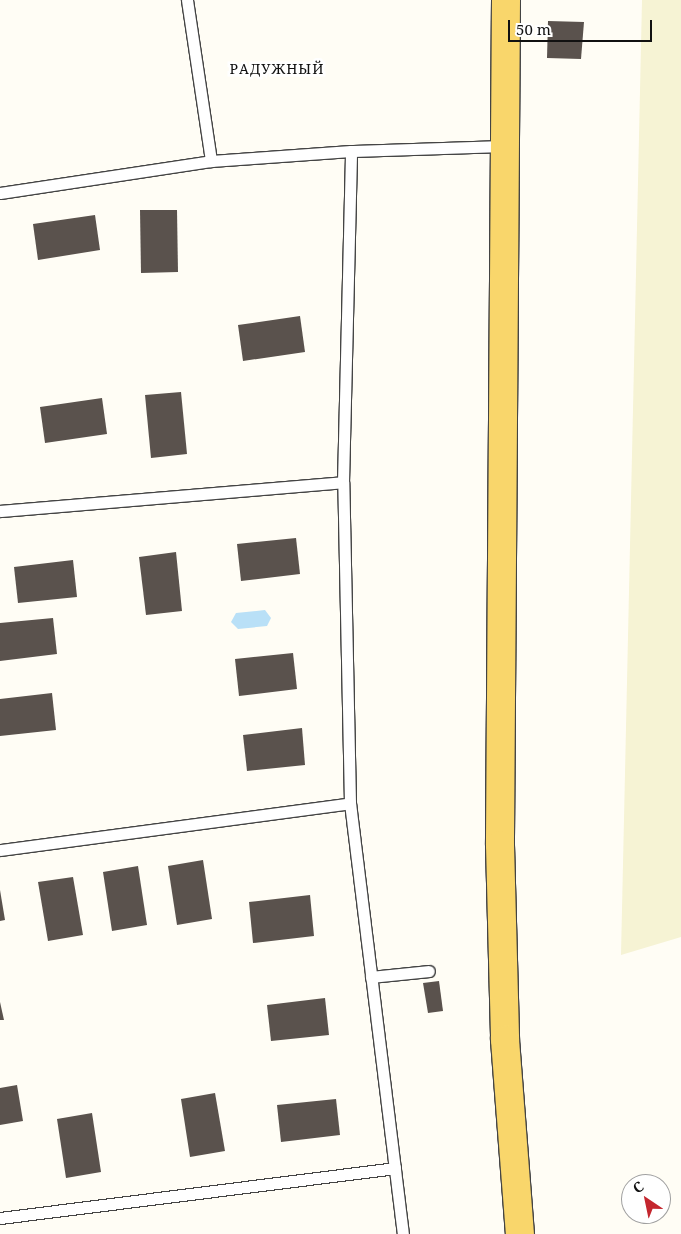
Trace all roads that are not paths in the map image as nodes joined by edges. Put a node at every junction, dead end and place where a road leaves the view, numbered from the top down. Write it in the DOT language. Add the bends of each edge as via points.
graph roads {
  1 [pos="187,0"];
  2 [pos="506,0"];
  3 [pos="507,146"];
  4 [pos="351,151"];
  5 [pos="211,161"];
  6 [pos="0,193"];
  7 [pos="343,482"];
  8 [pos="0,511"];
  9 [pos="350,803"];
  10 [pos="0,850"];
  11 [pos="428,971"];
  12 [pos="371,977"];
  13 [pos="395,1168"];
  14 [pos="0,1218"];
  15 [pos="403,1234"];
  16 [pos="520,1234"];
  1 -- 5 [label="lane"];
  2 -- 3 [label="main road"];
  3 -- 4 [label="lane"];
  3 -- 16 [label="main road" via="500,844 505,1040"];
  4 -- 5 [label="lane"];
  4 -- 7 [label="lane"];
  5 -- 6 [label="lane"];
  7 -- 8 [label="lane"];
  7 -- 9 [label="lane"];
  9 -- 10 [label="lane"];
  9 -- 12 [label="lane"];
  11 -- 12 [label="lane"];
  12 -- 13 [label="lane"];
  13 -- 14 [label="lane"];
  13 -- 15 [label="lane"];
}
